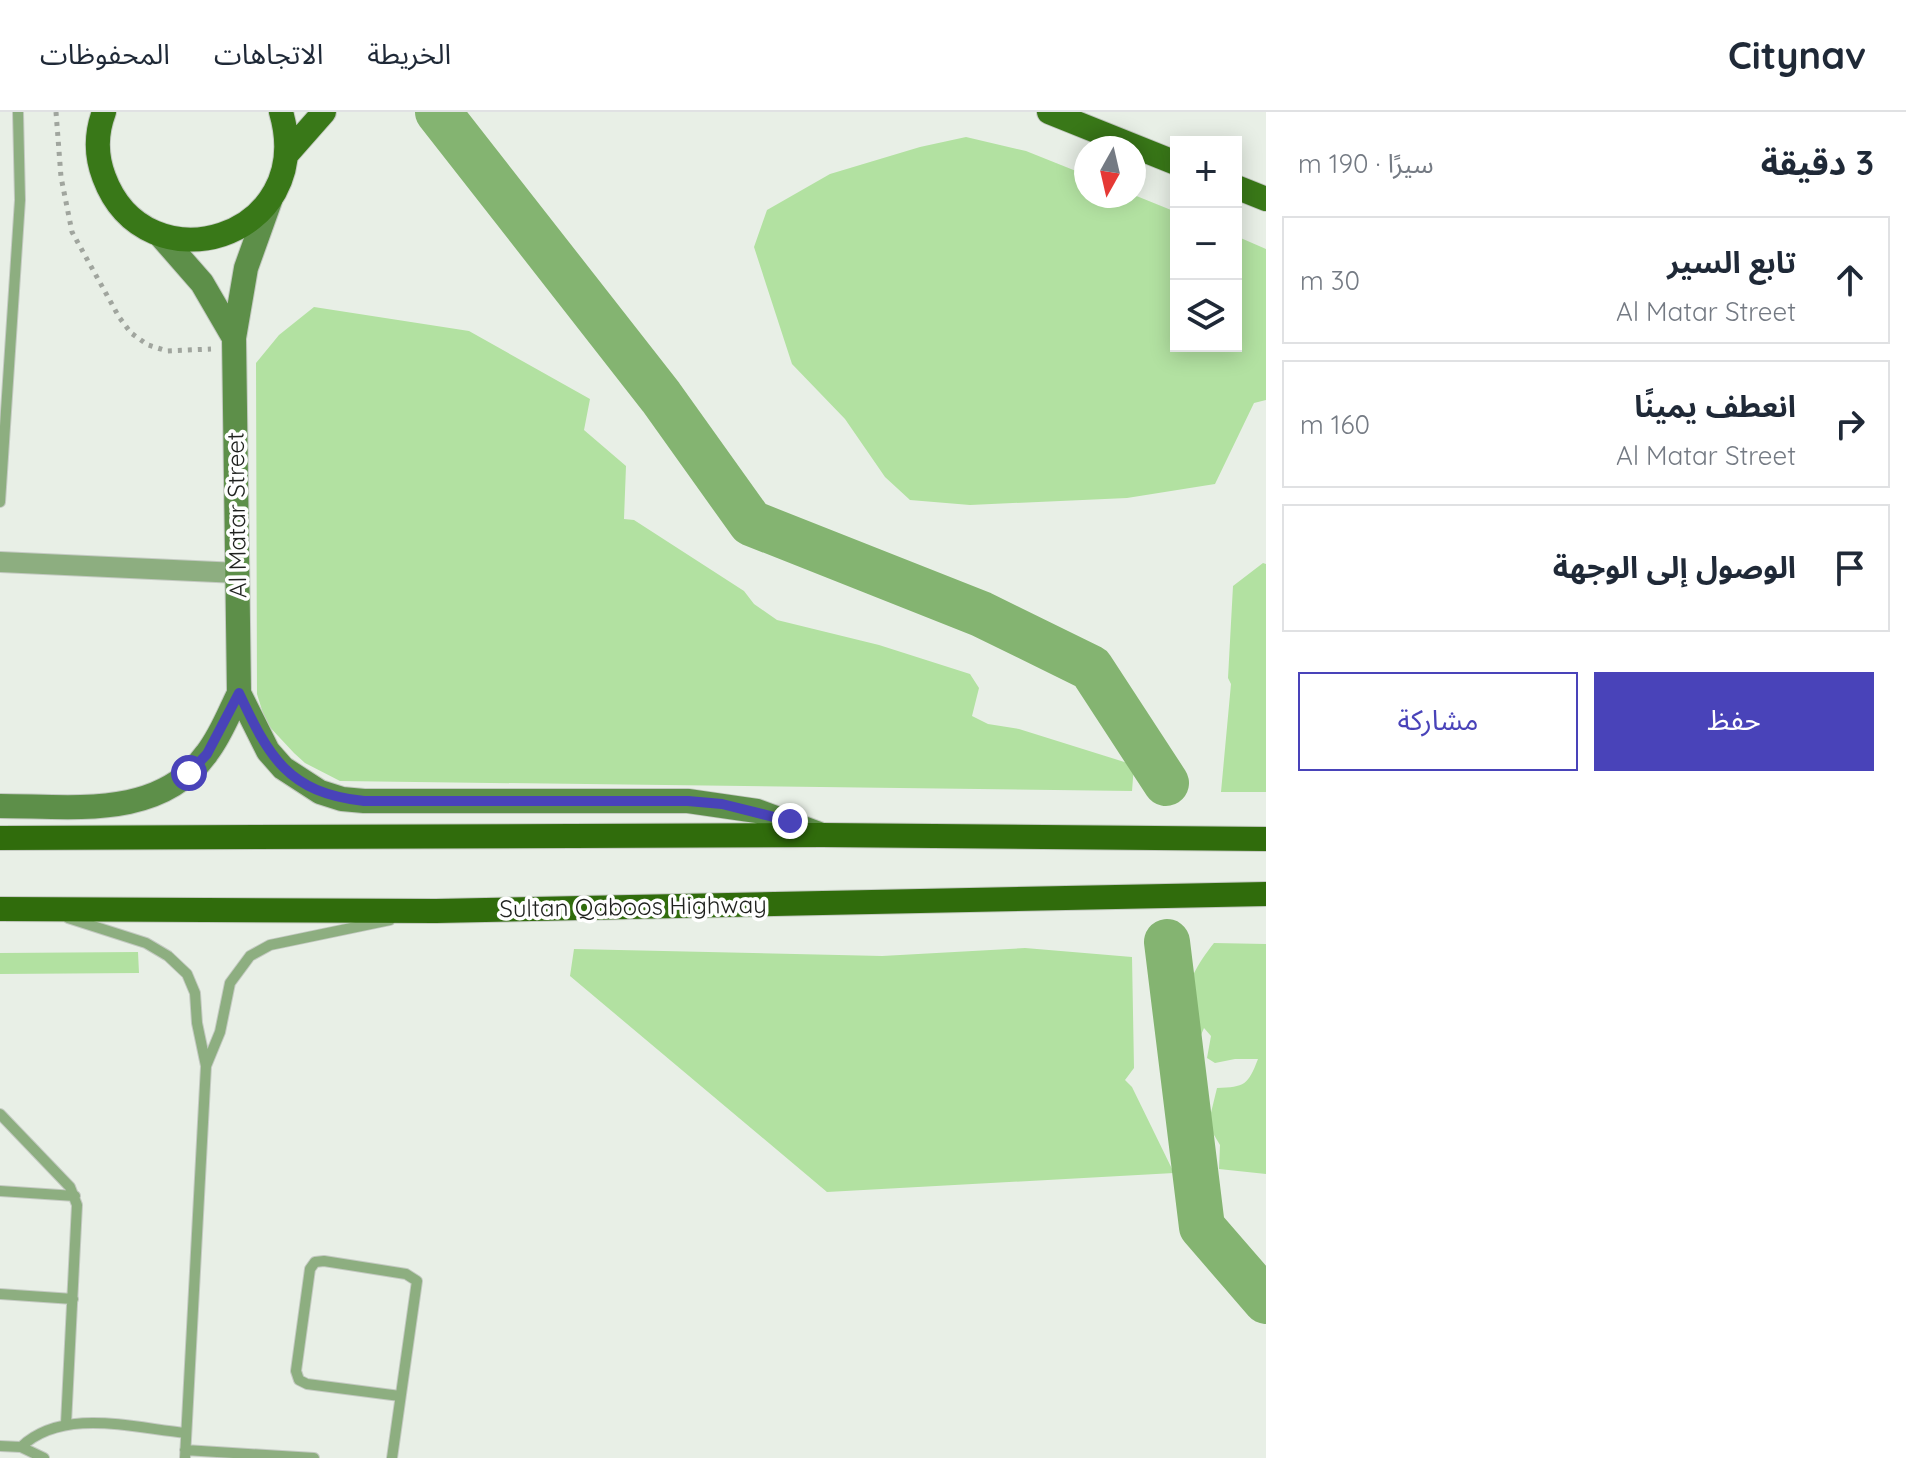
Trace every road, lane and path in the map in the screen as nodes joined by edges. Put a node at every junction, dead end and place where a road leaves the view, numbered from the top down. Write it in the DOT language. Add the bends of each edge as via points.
graph roads {
  1 [pos="18,112"];
  2 [pos="56,112"];
  3 [pos="281,112"];
  4 [pos="324,112"];
  5 [pos="1049,112"];
  6 [pos="101,115"];
  7 [pos="287,154"];
  8 [pos="1170,161"];
  9 [pos="1242,189"];
  10 [pos="1266,199"];
  11 [pos="270,201"];
  12 [pos="160,235"];
  13 [pos="234,343"];
  14 [pos="0,502"];
  15 [pos="0,562"];
  16 [pos="238,573"];
  17 [pos="239,693"];
  18 [pos="0,806"];
  19 [pos="822,835"];
  20 [pos="0,838"];
  21 [pos="1266,839"];
  22 [pos="1266,894"];
  23 [pos="0,909"];
  24 [pos="40,909"];
  25 [pos="436,911"];
  26 [pos="206,1066"];
  27 [pos="0,1114"];
  28 [pos="0,1191"];
  29 [pos="75,1196"];
  30 [pos="0,1294"];
  31 [pos="73,1299"];
  32 [pos="400,1396"];
  33 [pos="66,1424"];
  34 [pos="186,1433"];
  35 [pos="0,1446"];
  36 [pos="21,1447"];
  37 [pos="185,1454"];
  38 [pos="44,1458"];
  39 [pos="314,1458"];
  40 [pos="392,1458"];
  1 -- 14 [label="lane" via="20,200"];
  2 -- 13 [label="path" via="72,232 131,333 167,351"];
  3 -- 7 [label="main road"];
  4 -- 7 [label="main road"];
  5 -- 8 [label="main road"];
  6 -- 12 [label="main road" via="98,156 108,189 121,209"];
  7 -- 11 [label="main road"];
  9 -- 10 [label="main road"];
  11 -- 12 [label="main road" via="248,223 221,236 190,240"];
  11 -- 13 [label="main road, Al Matar Street" via="246,268"];
  12 -- 13 [label="main road, Al Matar Street" via="202,283"];
  13 -- 16 [label="main road, Al Matar Street"];
  15 -- 16 [label="street"];
  16 -- 17 [label="main road, Al Matar Street"];
  17 -- 18 [label="main road, Al Matar Street" via="207,754 168,789 119,806"];
  17 -- 19 [label="main road, Al Matar Street" via="268,751 283,768 320,792 342,799 688,801 757,811"];
  19 -- 20 [label="highway"];
  19 -- 21 [label="highway"];
  22 -- 25 [label="highway, Sultan Qaboos Highway"];
  23 -- 24 [label="highway, Sultan Qaboos Highway"];
  24 -- 25 [label="highway, Sultan Qaboos Highway"];
  24 -- 26 [label="lane" via="146,943 177,965 193,986"];
  25 -- 26 [label="lane" via="260,950 230,983 220,1032"];
  26 -- 34 [label="lane"];
  27 -- 29 [label="lane"];
  28 -- 29 [label="lane"];
  29 -- 31 [label="lane"];
  30 -- 31 [label="lane"];
  31 -- 33 [label="lane"];
  32 -- 32 [label="lane" via="418,1286 414,1277 315,1262 296,1371 299,1380"];
  32 -- 40 [label="lane"];
  33 -- 34 [label="lane"];
  33 -- 36 [label="lane" via="41,1431"];
  34 -- 37 [label="lane"];
  35 -- 36 [label="lane"];
  36 -- 38 [label="lane"];
  37 -- 39 [label="lane"];
}
